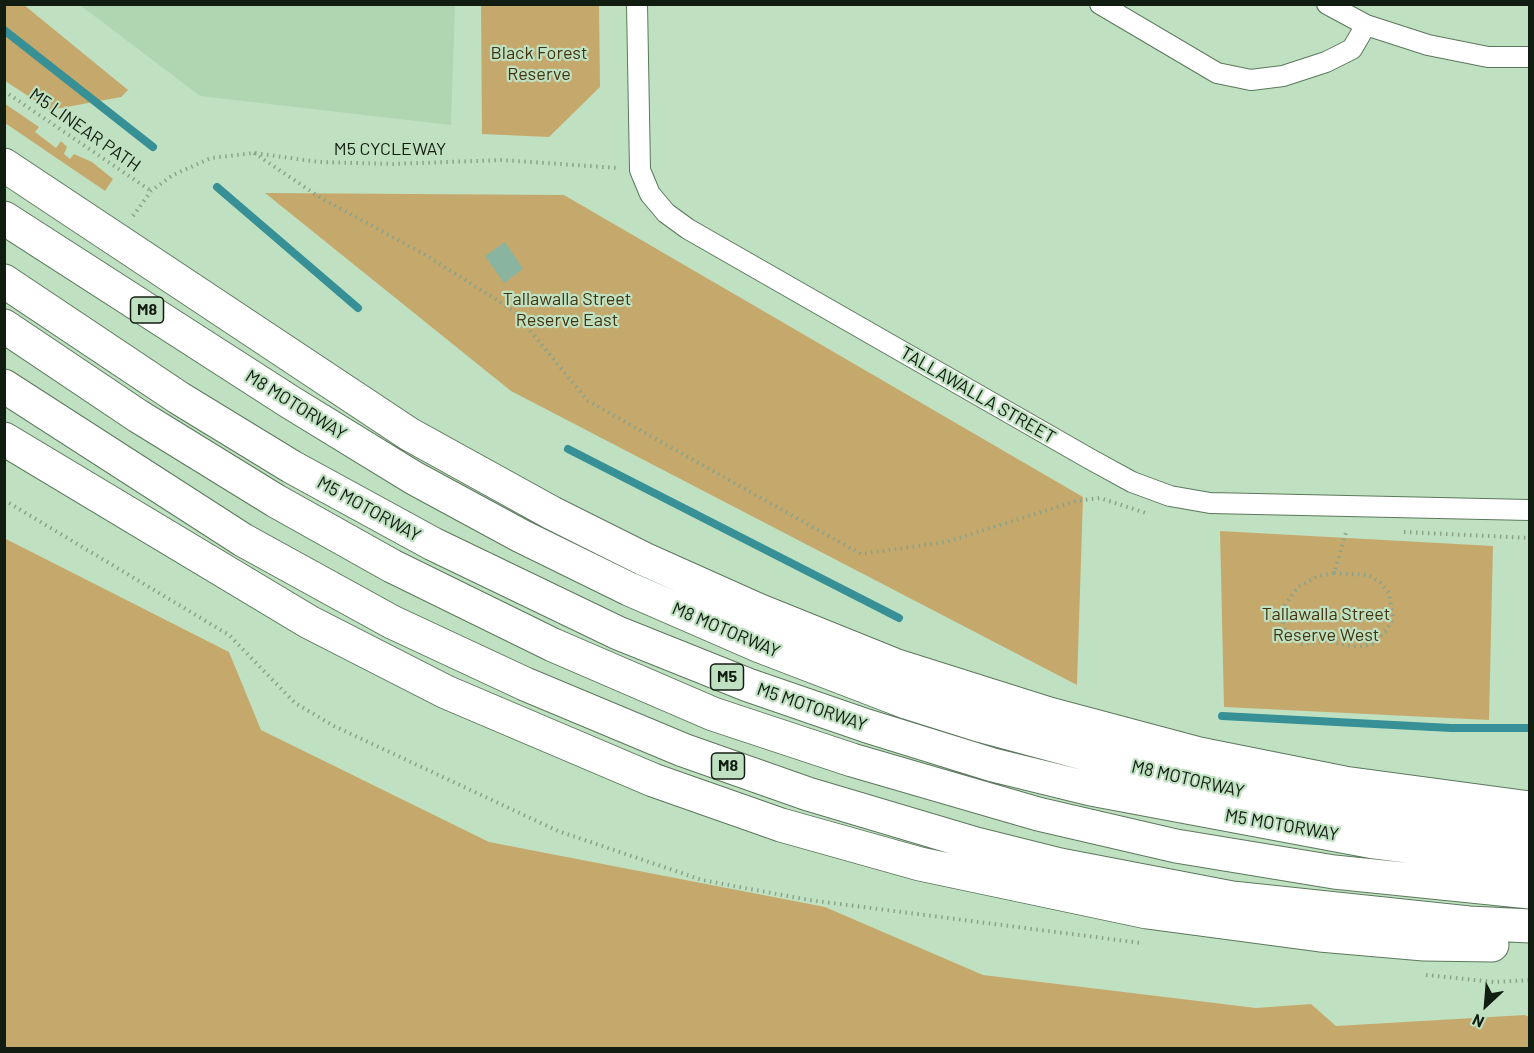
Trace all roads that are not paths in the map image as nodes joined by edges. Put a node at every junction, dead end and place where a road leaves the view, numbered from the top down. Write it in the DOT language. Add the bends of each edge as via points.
graph roads {
  1 [pos="637,4"];
  2 [pos="1100,4"];
  3 [pos="1328,4"];
  4 [pos="1366,25"];
  5 [pos="1530,57"];
  6 [pos="4,165"];
  7 [pos="4,218"];
  8 [pos="4,281"];
  9 [pos="4,326"];
  10 [pos="4,386"];
  11 [pos="4,439"];
  12 [pos="1530,510"];
  13 [pos="1530,808"];
  14 [pos="1530,833"];
  15 [pos="1530,859"];
  16 [pos="1530,892"];
  17 [pos="1530,926"];
  18 [pos="1530,946"];
  1 -- 12 [label="street, TALLAWALLA STREET" via="640,170 650,194 666,213 1132,482 1170,496 1210,503"];
  2 -- 4 [label="street" via="1217,73 1251,80 1283,76 1326,62 1352,49"];
  3 -- 4 [label="street"];
  4 -- 5 [label="street" via="1428,45 1488,57"];
  6 -- 13 [label="highway" via="409,434 562,518 758,610 897,666 1049,714 1198,754 1344,783"];
  7 -- 14 [label="highway, M8 MOTORWAY / M8" via="414,478 629,589 760,646 906,702 1191,782 1313,805"];
  8 -- 15 [label="highway, M5 MOTORWAY / M5" via="179,398 292,467 433,544 618,633 748,685 982,761 1091,789 1374,842"];
  9 -- 16 [label="highway, M5 MOTORWAY / M5" via="138,416 276,501 392,566 553,645 713,714 852,760 1038,814 1165,843 1334,872"];
  10 -- 17 [label="highway, M8" via="243,540 392,622 525,684 694,754 808,794 1060,865 1232,898"];
  11 -- 18 [label="highway" via="309,622 446,692 653,780 781,825 920,864 1147,912 1331,936 1425,944"];
}
